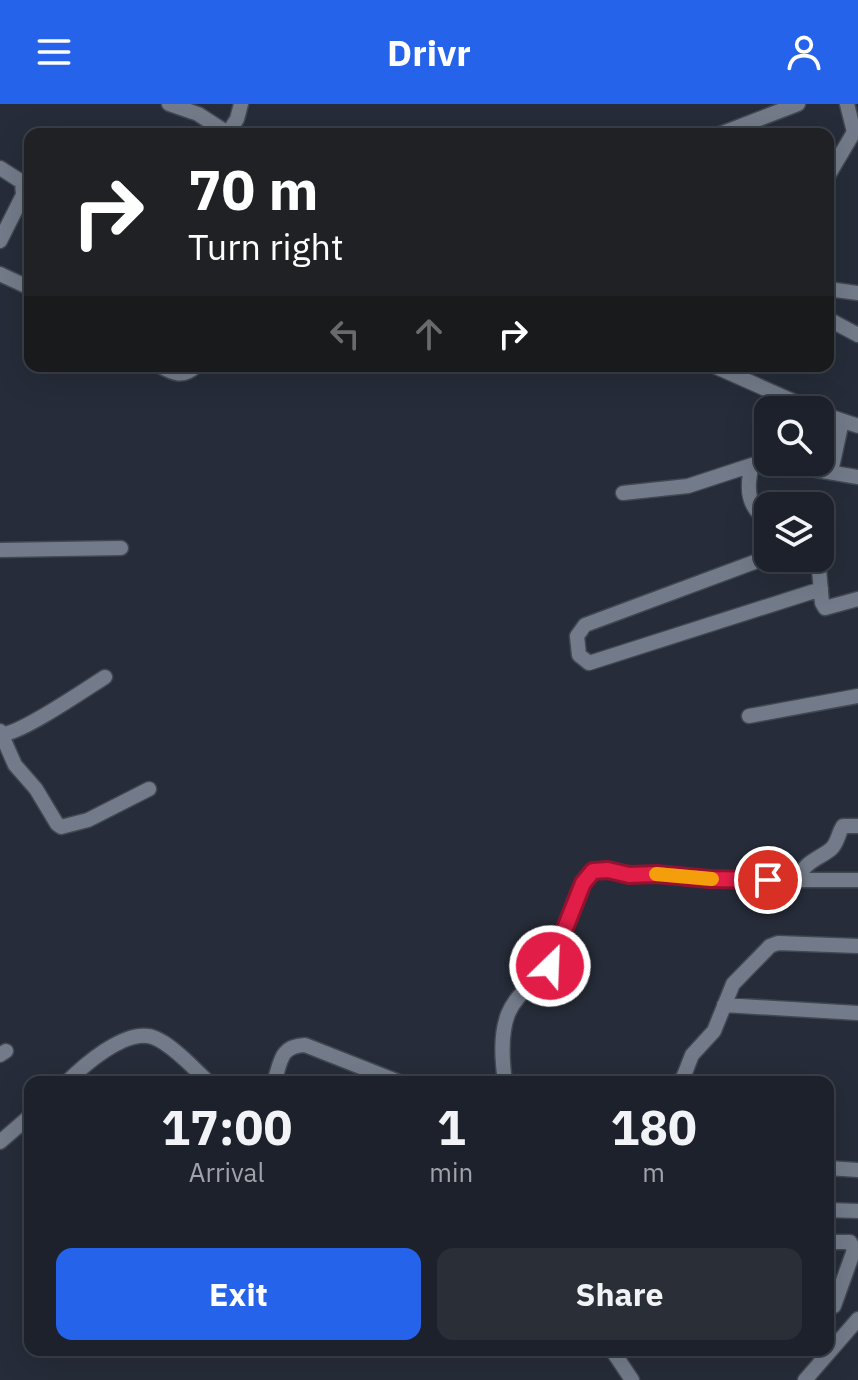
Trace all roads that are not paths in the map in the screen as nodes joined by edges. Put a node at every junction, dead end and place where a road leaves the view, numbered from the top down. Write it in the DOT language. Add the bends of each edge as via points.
graph roads {
  1 [pos="169,104"];
  2 [pos="241,104"];
  3 [pos="798,104"];
  4 [pos="847,104"];
  5 [pos="756,111"];
  6 [pos="221,128"];
  7 [pos="232,128"];
  8 [pos="729,128"];
  9 [pos="834,166"];
  10 [pos="0,168"];
  11 [pos="0,241"];
  12 [pos="0,274"];
  13 [pos="24,285"];
  14 [pos="834,288"];
  15 [pos="858,293"];
  16 [pos="834,322"];
  17 [pos="858,335"];
  18 [pos="728,372"];
  19 [pos="782,396"];
  20 [pos="834,418"];
  21 [pos="842,421"];
  22 [pos="858,426"];
  23 [pos="834,458"];
  24 [pos="752,465"];
  25 [pos="834,473"];
  26 [pos="858,477"];
  27 [pos="623,493"];
  28 [pos="754,509"];
  29 [pos="121,548"];
  30 [pos="0,550"];
  31 [pos="754,562"];
  32 [pos="819,572"];
  33 [pos="821,589"];
  34 [pos="858,599"];
  35 [pos="105,677"];
  36 [pos="858,696"];
  37 [pos="749,716"];
  38 [pos="1,732"];
  39 [pos="149,789"];
  40 [pos="858,826"];
  41 [pos="799,879"];
  42 [pos="858,880"];
  43 [pos="858,946"];
  44 [pos="724,1005"];
  45 [pos="858,1013"];
  46 [pos="73,1076"];
  47 [pos="201,1076"];
  48 [pos="276,1076"];
  49 [pos="384,1076"];
  50 [pos="505,1076"];
  51 [pos="681,1076"];
  52 [pos="24,1121"];
  53 [pos="0,1142"];
  54 [pos="834,1168"];
  55 [pos="858,1170"];
  56 [pos="834,1210"];
  57 [pos="858,1211"];
  58 [pos="834,1242"];
  59 [pos="834,1297"];
  60 [pos="834,1306"];
  61 [pos="858,1320"];
  62 [pos="834,1347"];
  63 [pos="616,1356"];
  64 [pos="826,1356"];
  65 [pos="632,1380"];
  66 [pos="805,1380"];
  1 -- 6 [label="street"];
  2 -- 7 [label="street"];
  3 -- 5 [label="street"];
  4 -- 9 [label="street" via="854,132"];
  5 -- 8 [label="street"];
  10 -- 11 [label="street" via="22,182 23,195"];
  12 -- 13 [label="street"];
  14 -- 15 [label="street"];
  16 -- 17 [label="street"];
  18 -- 19 [label="street"];
  20 -- 21 [label="street"];
  21 -- 22 [label="street"];
  21 -- 23 [label="street"];
  24 -- 27 [label="street" via="688,486"];
  24 -- 28 [label="street" via="749,497"];
  25 -- 26 [label="street"];
  29 -- 30 [label="street"];
  31 -- 33 [label="street" via="585,625 577,636 579,655 589,663"];
  32 -- 33 [label="street"];
  33 -- 34 [label="street" via="825,608"];
  35 -- 38 [label="street" via="9,734"];
  36 -- 37 [label="street"];
  38 -- 39 [label="street" via="15,765 61,827 88,820"];
  40 -- 41 [label="street" via="843,826 833,847 809,862"];
  41 -- 42 [label="street"];
  41 -- 50 [label="street" via="593,871 583,883 550,966 514,1001 507,1017"];
  43 -- 44 [label="street" via="774,944 746,968"];
  44 -- 45 [label="street"];
  44 -- 51 [label="street" via="714,1031"];
  46 -- 47 [label="street" via="106,1050 148,1036"];
  48 -- 49 [label="street" via="281,1056 295,1045"];
  52 -- 53 [label="street"];
  54 -- 55 [label="street"];
  56 -- 57 [label="street"];
  58 -- 59 [label="street" via="850,1242 854,1250"];
  60 -- 61 [label="street"];
  61 -- 62 [label="street"];
  63 -- 65 [label="street"];
  64 -- 66 [label="street"];
}
